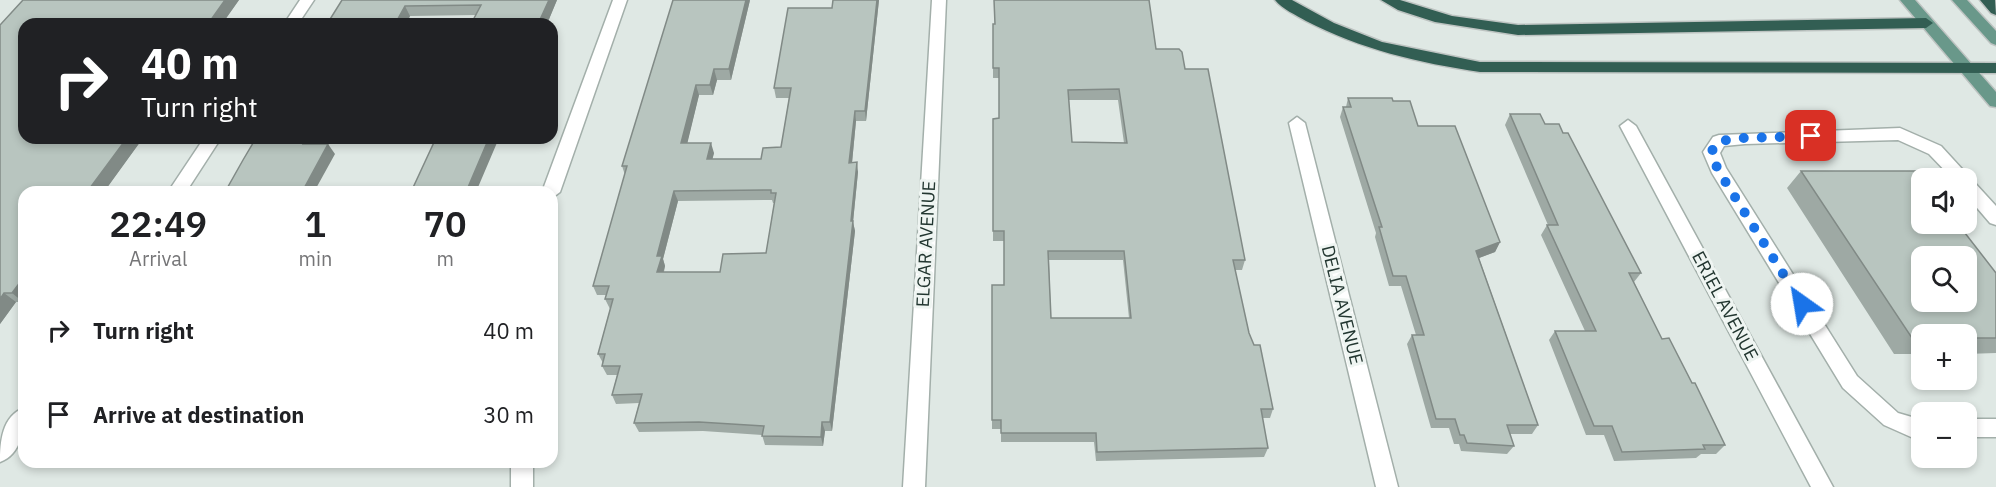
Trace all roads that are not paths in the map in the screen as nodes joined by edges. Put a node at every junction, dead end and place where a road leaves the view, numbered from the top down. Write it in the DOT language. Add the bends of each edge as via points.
graph roads {
  1 [pos="307,0"];
  2 [pos="620,0"];
  3 [pos="939,0"];
  4 [pos="1282,0"];
  5 [pos="1388,0"];
  6 [pos="1906,0"];
  7 [pos="1959,0"];
  8 [pos="1987,0"];
  9 [pos="1996,10"];
  10 [pos="295,18"];
  11 [pos="1926,22"];
  12 [pos="1996,40"];
  13 [pos="1967,68"];
  14 [pos="1996,68"];
  15 [pos="1996,102"];
  16 [pos="1297,123"];
  17 [pos="1628,126"];
  18 [pos="209,144"];
  19 [pos="1952,168"];
  20 [pos="181,186"];
  21 [pos="554,186"];
  22 [pos="1977,196"];
  23 [pos="1996,218"];
  24 [pos="18,426"];
  25 [pos="1911,427"];
  26 [pos="1977,428"];
  27 [pos="1996,428"];
  28 [pos="0,453"];
  29 [pos="522,468"];
  30 [pos="522,487"];
  31 [pos="914,487"];
  32 [pos="1387,487"];
  33 [pos="1822,487"];
  1 -- 10 [label="street"];
  2 -- 21 [label="street"];
  3 -- 31 [label="street, ELGAR AVENUE"];
  4 -- 13 [label="highway" via="1361,41 1402,54 1480,67"];
  5 -- 11 [label="highway" via="1461,24 1518,30"];
  6 -- 11 [label="main road"];
  7 -- 12 [label="main road"];
  8 -- 9 [label="highway"];
  11 -- 13 [label="main road"];
  13 -- 14 [label="highway"];
  13 -- 15 [label="main road"];
  16 -- 32 [label="street, DELIA AVENUE"];
  17 -- 33 [label="street, ERIEL AVENUE"];
  18 -- 20 [label="street"];
  19 -- 25 [label="street" via="1935,150 1900,134 1744,138 1719,141 1711,152 1718,170 1850,382 1879,411"];
  22 -- 23 [label="street"];
  24 -- 28 [label="street"];
  26 -- 27 [label="street"];
  29 -- 30 [label="street"];
}
